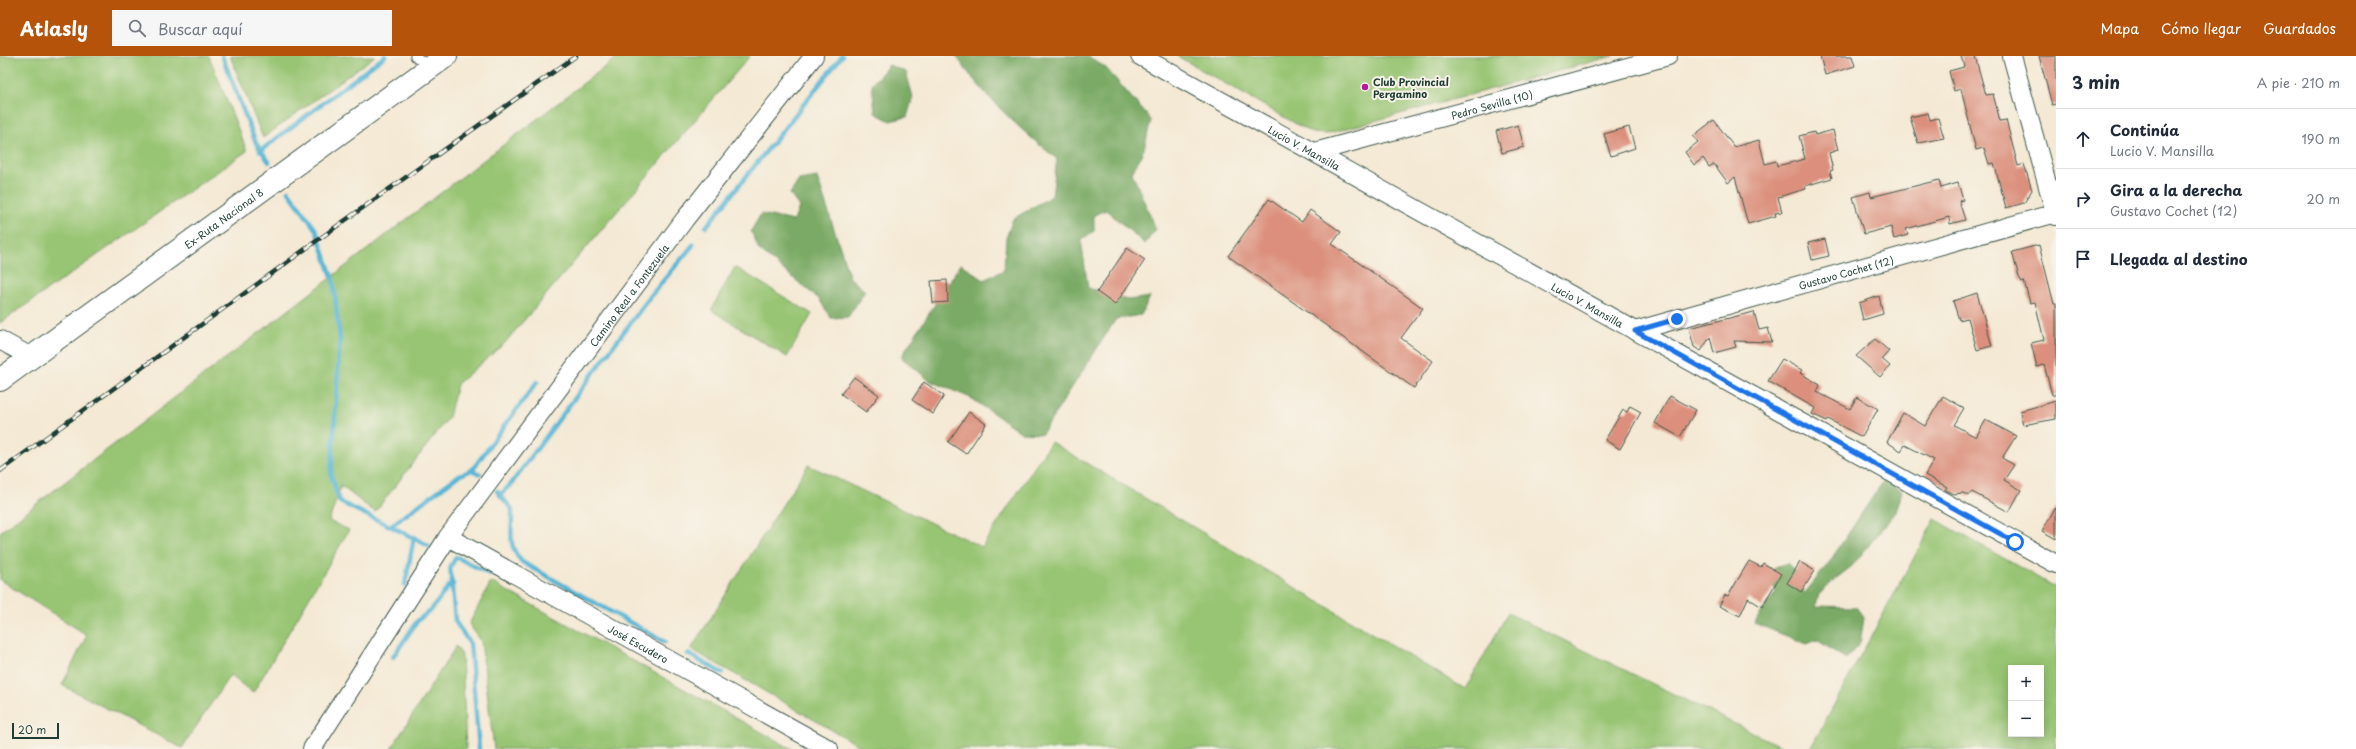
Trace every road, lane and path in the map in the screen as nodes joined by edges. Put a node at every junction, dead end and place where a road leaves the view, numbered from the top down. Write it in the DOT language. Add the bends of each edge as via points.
graph roads {
  1 [pos="814,56"];
  2 [pos="1140,56"];
  3 [pos="1668,56"];
  4 [pos="2012,56"];
  5 [pos="430,60"];
  6 [pos="1315,152"];
  7 [pos="2056,214"];
  8 [pos="1635,331"];
  9 [pos="0,340"];
  10 [pos="31,357"];
  11 [pos="0,380"];
  12 [pos="448,537"];
  13 [pos="2056,564"];
  14 [pos="312,749"];
  15 [pos="828,749"];
  1 -- 12 [label="street, Camino Real a Fontezuela" via="684,219"];
  2 -- 6 [label="street, Lucio V. Mansilla"];
  3 -- 6 [label="street, Pedro Sevilla (10)"];
  4 -- 7 [label="street"];
  5 -- 10 [label="main road, Ex-Ruta Nacional 8" via="291,169"];
  6 -- 8 [label="street, Lucio V. Mansilla"];
  7 -- 8 [label="street, Gustavo Cochet (12)"];
  8 -- 13 [label="street, Lucio V. Mansilla"];
  9 -- 10 [label="street"];
  10 -- 11 [label="main road, Ex-Ruta Nacional 8"];
  12 -- 14 [label="street, Camino Real a Fontezuela"];
  12 -- 15 [label="street, José Escudero"];
}
